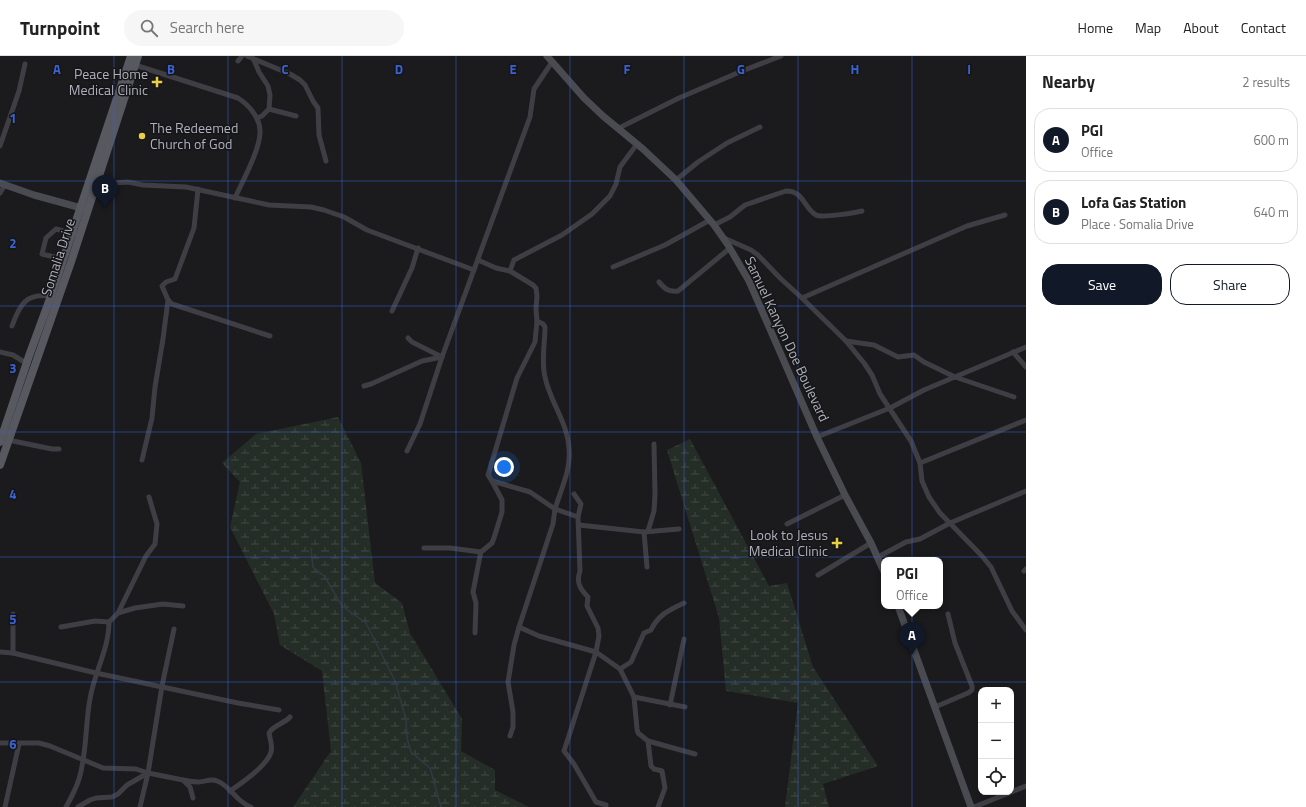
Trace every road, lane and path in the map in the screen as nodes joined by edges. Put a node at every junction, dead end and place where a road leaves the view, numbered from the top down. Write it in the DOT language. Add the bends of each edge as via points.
graph roads {
  1 [pos="131,56"];
  2 [pos="138,56"];
  3 [pos="242,56"];
  4 [pos="247,56"];
  5 [pos="547,56"];
  6 [pos="781,56"];
  7 [pos="254,60"];
  8 [pos="238,61"];
  9 [pos="552,62"];
  10 [pos="25,64"];
  11 [pos="135,65"];
  12 [pos="269,109"];
  13 [pos="296,116"];
  14 [pos="257,118"];
  15 [pos="760,127"];
  16 [pos="619,128"];
  17 [pos="637,144"];
  18 [pos="0,146"];
  19 [pos="326,161"];
  20 [pos="676,180"];
  21 [pos="2,184"];
  22 [pos="97,184"];
  23 [pos="198,189"];
  24 [pos="0,193"];
  25 [pos="235,198"];
  26 [pos="83,209"];
  27 [pos="862,211"];
  28 [pos="1004,215"];
  29 [pos="712,223"];
  30 [pos="76,234"];
  31 [pos="724,238"];
  32 [pos="418,248"];
  33 [pos="730,248"];
  34 [pos="63,259"];
  35 [pos="478,260"];
  36 [pos="613,267"];
  37 [pos="474,270"];
  38 [pos="510,271"];
  39 [pos="659,282"];
  40 [pos="51,296"];
  41 [pos="802,298"];
  42 [pos="168,300"];
  43 [pos="392,311"];
  44 [pos="537,321"];
  45 [pos="12,326"];
  46 [pos="270,336"];
  47 [pos="408,338"];
  48 [pos="846,341"];
  49 [pos="1026,347"];
  50 [pos="0,352"];
  51 [pos="1013,352"];
  52 [pos="442,357"];
  53 [pos="26,363"];
  54 [pos="1026,367"];
  55 [pos="955,377"];
  56 [pos="364,386"];
  57 [pos="1014,397"];
  58 [pos="890,408"];
  59 [pos="1026,420"];
  60 [pos="1,433"];
  61 [pos="817,437"];
  62 [pos="4,441"];
  63 [pos="654,444"];
  64 [pos="59,449"];
  65 [pos="407,451"];
  66 [pos="142,460"];
  67 [pos="920,463"];
  68 [pos="0,465"];
  69 [pos="492,481"];
  70 [pos="1026,491"];
  71 [pos="574,494"];
  72 [pos="845,495"];
  73 [pos="149,497"];
  74 [pos="555,509"];
  75 [pos="578,516"];
  76 [pos="950,523"];
  77 [pos="787,524"];
  78 [pos="579,525"];
  79 [pos="678,529"];
  80 [pos="646,532"];
  81 [pos="871,543"];
  82 [pos="424,548"];
  83 [pos="481,552"];
  84 [pos="878,557"];
  85 [pos="881,564"];
  86 [pos="647,567"];
  87 [pos="818,575"];
  88 [pos="684,603"];
  89 [pos="183,606"];
  90 [pos="899,609"];
  91 [pos="118,613"];
  92 [pos="13,614"];
  93 [pos="948,614"];
  94 [pos="108,622"];
  95 [pos="61,627"];
  96 [pos="518,627"];
  97 [pos="174,629"];
  98 [pos="1026,630"];
  99 [pos="475,633"];
  100 [pos="684,639"];
  101 [pos="0,652"];
  102 [pos="596,652"];
  103 [pos="13,653"];
  104 [pos="620,669"];
  105 [pos="96,672"];
  106 [pos="162,686"];
  107 [pos="634,697"];
  108 [pos="670,705"];
  109 [pos="685,707"];
  110 [pos="935,707"];
  111 [pos="279,710"];
  112 [pos="290,717"];
  113 [pos="510,736"];
  114 [pos="648,741"];
  115 [pos="0,743"];
  116 [pos="20,744"];
  117 [pos="695,754"];
  118 [pos="83,760"];
  119 [pos="148,773"];
  120 [pos="183,780"];
  121 [pos="1026,786"];
  122 [pos="230,791"];
  123 [pos="194,798"];
  124 [pos="606,805"];
  125 [pos="5,807"];
  126 [pos="66,807"];
  127 [pos="78,807"];
  128 [pos="140,807"];
  129 [pos="251,807"];
  130 [pos="658,807"];
  131 [pos="972,807"];
  1 -- 26 [label="main road, Somalia Drive" via="89,181"];
  2 -- 11 [label="main road, Somalia Drive"];
  3 -- 8 [label="street"];
  4 -- 7 [label="street"];
  5 -- 9 [label="street, Samuel Kanyon Doe Boulevard"];
  6 -- 16 [label="street" via="678,98"];
  7 -- 12 [label="street" via="268,86"];
  7 -- 19 [label="street" via="290,74 305,85 318,108 319,135"];
  9 -- 16 [label="street, Samuel Kanyon Doe Boulevard" via="584,98"];
  9 -- 35 [label="street" via="534,89 530,117"];
  10 -- 18 [label="street" via="19,91"];
  11 -- 14 [label="street" via="238,98"];
  11 -- 22 [label="main road, Somalia Drive"];
  12 -- 13 [label="street"];
  12 -- 14 [label="street"];
  14 -- 25 [label="street" via="260,133 256,150"];
  15 -- 20 [label="street" via="734,138 711,152"];
  16 -- 17 [label="street, Samuel Kanyon Doe Boulevard"];
  17 -- 20 [label="street, Samuel Kanyon Doe Boulevard"];
  17 -- 38 [label="street" via="620,167 610,196 592,214 514,260"];
  20 -- 29 [label="street, Samuel Kanyon Doe Boulevard"];
  21 -- 24 [label="street"];
  21 -- 26 [label="street"];
  22 -- 23 [label="street" via="128,182"];
  22 -- 26 [label="main road, Somalia Drive"];
  23 -- 25 [label="street"];
  23 -- 42 [label="street" via="195,222 189,244 175,278 162,286"];
  25 -- 32 [label="street" via="269,205 324,210 353,221 367,230"];
  26 -- 30 [label="main road, Somalia Drive"];
  27 -- 29 [label="street" via="817,216 799,195 786,190 745,205 730,217"];
  28 -- 41 [label="street" via="967,226"];
  29 -- 31 [label="street, Samuel Kanyon Doe Boulevard"];
  29 -- 36 [label="street"];
  30 -- 34 [label="main road, Somalia Drive"];
  30 -- 34 [label="street" via="56,229 46,238 42,254"];
  30 -- 62 [label="main road, Somalia Drive" via="59,298"];
  31 -- 33 [label="street, Samuel Kanyon Doe Boulevard"];
  31 -- 41 [label="street" via="751,250"];
  32 -- 37 [label="street"];
  32 -- 43 [label="street" via="412,268"];
  33 -- 39 [label="street" via="678,291 664,289"];
  33 -- 61 [label="street, Samuel Kanyon Doe Boulevard" via="749,281"];
  34 -- 40 [label="main road, Somalia Drive"];
  35 -- 37 [label="street"];
  35 -- 38 [label="street"];
  37 -- 52 [label="street"];
  38 -- 44 [label="street" via="536,288"];
  40 -- 45 [label="street" via="40,294 26,300"];
  40 -- 53 [label="main road, Somalia Drive"];
  41 -- 48 [label="street"];
  42 -- 46 [label="street" via="172,304"];
  42 -- 66 [label="street" via="154,387 152,418"];
  44 -- 69 [label="street" via="535,342 517,378 490,469 489,478"];
  44 -- 74 [label="street" via="545,327 544,376 568,437 569,468"];
  47 -- 52 [label="street"];
  48 -- 55 [label="street" via="874,345 898,357 914,355"];
  48 -- 58 [label="street" via="864,362"];
  49 -- 51 [label="street"];
  50 -- 53 [label="street" via="13,355"];
  51 -- 54 [label="street"];
  51 -- 55 [label="street"];
  52 -- 56 [label="street" via="422,362"];
  52 -- 65 [label="street" via="420,424"];
  53 -- 60 [label="main road, Somalia Drive"];
  55 -- 57 [label="street"];
  55 -- 58 [label="street"];
  58 -- 61 [label="street"];
  58 -- 67 [label="street" via="911,441"];
  59 -- 67 [label="street"];
  60 -- 62 [label="main road, Somalia Drive"];
  61 -- 72 [label="street, Samuel Kanyon Doe Boulevard"];
  62 -- 64 [label="street"];
  62 -- 68 [label="main road, Somalia Drive"];
  63 -- 80 [label="street" via="654,512"];
  67 -- 76 [label="street" via="922,481 929,496"];
  69 -- 74 [label="street" via="530,492"];
  69 -- 83 [label="street" via="502,500 502,512 492,543"];
  70 -- 76 [label="street"];
  71 -- 75 [label="street" via="581,504"];
  72 -- 77 [label="street"];
  72 -- 81 [label="street, Samuel Kanyon Doe Boulevard"];
  73 -- 91 [label="street" via="157,524 155,544 146,556"];
  74 -- 75 [label="street"];
  74 -- 96 [label="street" via="553,524"];
  75 -- 78 [label="street"];
  76 -- 84 [label="street"];
  76 -- 98 [label="street" via="991,567 1012,611"];
  78 -- 80 [label="street"];
  78 -- 102 [label="street" via="578,581 581,590 588,596 587,606 598,628"];
  79 -- 80 [label="street"];
  80 -- 86 [label="street"];
  81 -- 84 [label="street, Samuel Kanyon Doe Boulevard"];
  81 -- 87 [label="street"];
  82 -- 83 [label="street"];
  83 -- 99 [label="street" via="473,592 476,603"];
  84 -- 85 [label="street, Samuel Kanyon Doe Boulevard"];
  88 -- 104 [label="street" via="670,609 655,621 651,630 644,633 631,662"];
  89 -- 91 [label="street" via="162,604"];
  90 -- 110 [label="street"];
  91 -- 94 [label="street"];
  92 -- 103 [label="street"];
  93 -- 110 [label="street" via="955,643 972,690"];
  94 -- 95 [label="street" via="95,621"];
  94 -- 105 [label="street" via="108,639"];
  96 -- 102 [label="street" via="539,636"];
  96 -- 113 [label="street" via="508,682 513,727"];
  97 -- 106 [label="street"];
  100 -- 108 [label="street"];
  101 -- 103 [label="street"];
  102 -- 104 [label="street"];
  102 -- 124 [label="street" via="564,751 596,802"];
  103 -- 105 [label="street"];
  104 -- 107 [label="street"];
  105 -- 106 [label="street"];
  105 -- 118 [label="street"];
  106 -- 111 [label="street"];
  106 -- 119 [label="street"];
  107 -- 108 [label="street"];
  107 -- 114 [label="street" via="638,733"];
  108 -- 109 [label="street"];
  110 -- 131 [label="street"];
  112 -- 122 [label="street" via="271,729 269,733 272,747 267,760"];
  114 -- 117 [label="street"];
  114 -- 130 [label="street" via="651,766 662,772 665,788"];
  115 -- 116 [label="street"];
  116 -- 118 [label="street" via="39,743"];
  116 -- 125 [label="street"];
  118 -- 119 [label="street" via="103,768 127,768"];
  118 -- 126 [label="street" via="76,787"];
  119 -- 120 [label="street"];
  119 -- 127 [label="street" via="112,797 96,798"];
  119 -- 128 [label="street"];
  120 -- 122 [label="street" via="215,780"];
  120 -- 123 [label="street" via="190,787"];
  121 -- 131 [label="street"];
  122 -- 129 [label="street"];
}
